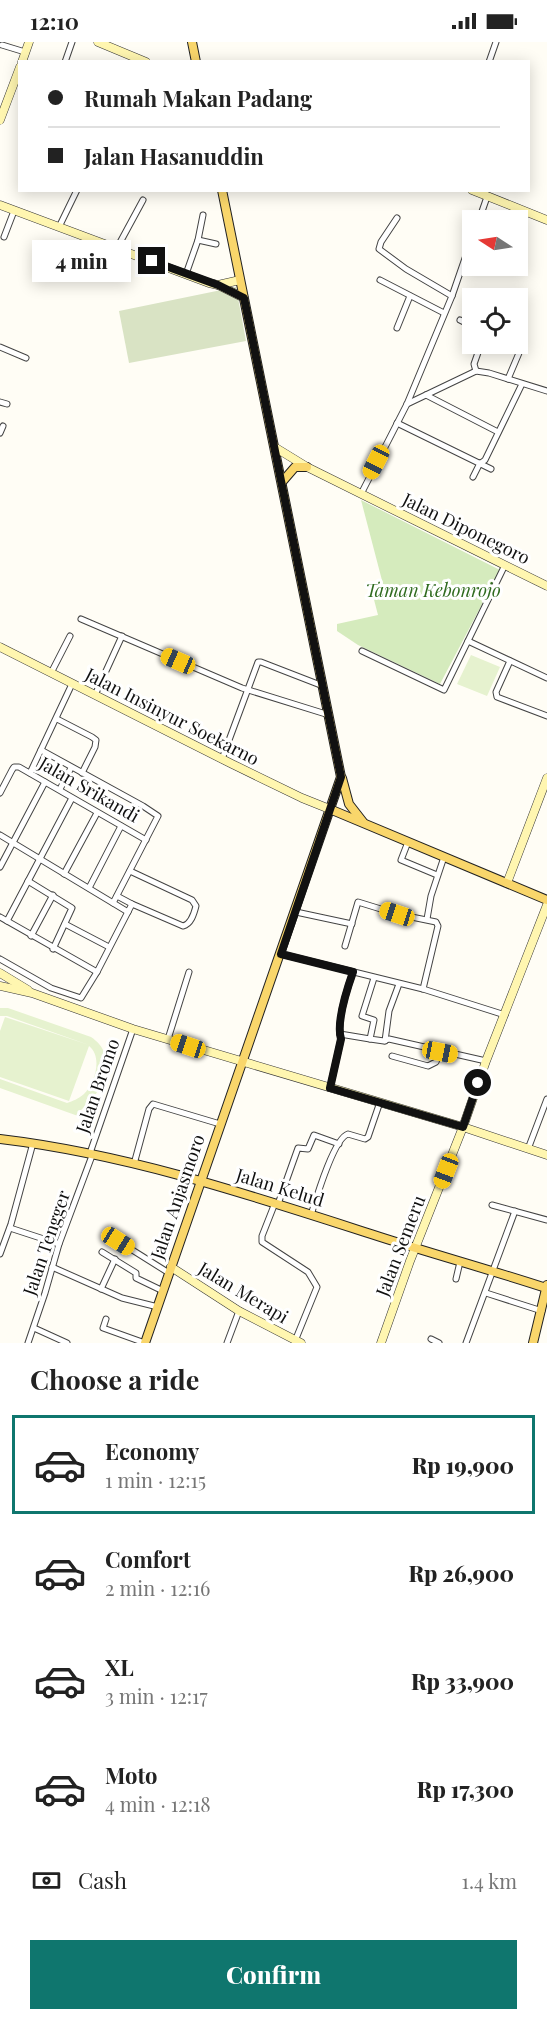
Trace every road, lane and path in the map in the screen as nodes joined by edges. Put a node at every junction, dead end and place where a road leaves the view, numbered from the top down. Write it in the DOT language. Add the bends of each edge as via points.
graph roads {
  1 [pos="29,42"];
  2 [pos="72,42"];
  3 [pos="98,42"];
  4 [pos="192,42"];
  5 [pos="496,42"];
  6 [pos="2,45"];
  7 [pos="25,52"];
  8 [pos="23,60"];
  9 [pos="66,60"];
  10 [pos="135,60"];
  11 [pos="196,60"];
  12 [pos="490,60"];
  13 [pos="18,72"];
  14 [pos="0,119"];
  15 [pos="76,192"];
  16 [pos="222,192"];
  17 [pos="476,192"];
  18 [pos="487,197"];
  19 [pos="143,200"];
  20 [pos="0,206"];
  21 [pos="482,210"];
  22 [pos="14,211"];
  23 [pos="203,215"];
  24 [pos="397,218"];
  25 [pos="547,220"];
  26 [pos="59,227"];
  27 [pos="4,237"];
  28 [pos="198,240"];
  29 [pos="216,244"];
  30 [pos="117,248"];
  31 [pos="462,267"];
  32 [pos="186,274"];
  33 [pos="240,280"];
  34 [pos="380,280"];
  35 [pos="218,285"];
  36 [pos="410,296"];
  37 [pos="452,296"];
  38 [pos="244,298"];
  39 [pos="444,313"];
  40 [pos="397,328"];
  41 [pos="0,347"];
  42 [pos="478,354"];
  43 [pos="519,354"];
  44 [pos="26,358"];
  45 [pos="476,371"];
  46 [pos="508,379"];
  47 [pos="522,384"];
  48 [pos="547,391"];
  49 [pos="426,395"];
  50 [pos="0,402"];
  51 [pos="7,404"];
  52 [pos="407,404"];
  53 [pos="397,423"];
  54 [pos="3,426"];
  55 [pos="498,432"];
  56 [pos="0,433"];
  57 [pos="276,448"];
  58 [pos="481,463"];
  59 [pos="307,467"];
  60 [pos="491,469"];
  61 [pos="473,477"];
  62 [pos="282,482"];
  63 [pos="360,494"];
  64 [pos="505,565"];
  65 [pos="547,586"];
  66 [pos="81,619"];
  67 [pos="70,636"];
  68 [pos="122,636"];
  69 [pos="468,641"];
  70 [pos="0,646"];
  71 [pos="362,651"];
  72 [pos="510,661"];
  73 [pos="51,673"];
  74 [pos="547,678"];
  75 [pos="322,683"];
  76 [pos="72,684"];
  77 [pos="248,690"];
  78 [pos="95,695"];
  79 [pos="328,715"];
  80 [pos="547,716"];
  81 [pos="57,719"];
  82 [pos="41,750"];
  83 [pos="222,759"];
  84 [pos="71,768"];
  85 [pos="30,773"];
  86 [pos="82,773"];
  87 [pos="341,777"];
  88 [pos="547,778"];
  89 [pos="45,782"];
  90 [pos="60,789"];
  91 [pos="0,794"];
  92 [pos="72,798"];
  93 [pos="332,810"];
  94 [pos="96,813"];
  95 [pos="364,824"];
  96 [pos="121,826"];
  97 [pos="0,835"];
  98 [pos="146,840"];
  99 [pos="408,842"];
  100 [pos="13,843"];
  101 [pos="444,857"];
  102 [pos="39,858"];
  103 [pos="0,867"];
  104 [pos="130,871"];
  105 [pos="64,874"];
  106 [pos="437,875"];
  107 [pos="28,880"];
  108 [pos="507,883"];
  109 [pos="89,888"];
  110 [pos="53,896"];
  111 [pos="117,896"];
  112 [pos="547,900"];
  113 [pos="113,903"];
  114 [pos="132,904"];
  115 [pos="547,905"];
  116 [pos="128,912"];
  117 [pos="296,912"];
  118 [pos="427,919"];
  119 [pos="2,920"];
  120 [pos="65,924"];
  121 [pos="351,924"];
  122 [pos="31,936"];
  123 [pos="345,946"];
  124 [pos="109,947"];
  125 [pos="53,949"];
  126 [pos="281,954"];
  127 [pos="0,959"];
  128 [pos="97,972"];
  129 [pos="189,972"];
  130 [pos="353,972"];
  131 [pos="0,973"];
  132 [pos="374,978"];
  133 [pos="399,984"];
  134 [pos="0,986"];
  135 [pos="423,989"];
  136 [pos="32,993"];
  137 [pos="505,1015"];
  138 [pos="133,1029"];
  139 [pos="340,1034"];
  140 [pos="168,1039"];
  141 [pos="370,1039"];
  142 [pos="386,1041"];
  143 [pos="440,1052"];
  144 [pos="392,1056"];
  145 [pos="486,1060"];
  146 [pos="243,1061"];
  147 [pos="330,1088"];
  148 [pos="547,1099"];
  149 [pos="380,1102"];
  150 [pos="220,1124"];
  151 [pos="463,1127"];
  152 [pos="0,1139"];
  153 [pos="33,1143"];
  154 [pos="339,1144"];
  155 [pos="528,1149"];
  156 [pos="92,1153"];
  157 [pos="547,1155"];
  158 [pos="134,1164"];
  159 [pos="201,1182"];
  160 [pos="277,1204"];
  161 [pos="492,1205"];
  162 [pos="515,1211"];
  163 [pos="311,1215"];
  164 [pos="547,1220"];
  165 [pos="10,1228"];
  166 [pos="118,1241"];
  167 [pos="59,1244"];
  168 [pos="416,1249"];
  169 [pos="102,1252"];
  170 [pos="0,1254"];
  171 [pos="115,1259"];
  172 [pos="460,1262"];
  173 [pos="52,1267"];
  174 [pos="170,1270"];
  175 [pos="494,1271"];
  176 [pos="456,1279"];
  177 [pos="547,1286"];
  178 [pos="101,1289"];
  179 [pos="163,1291"];
  180 [pos="486,1293"];
  181 [pos="158,1307"];
  182 [pos="544,1307"];
  183 [pos="239,1311"];
  184 [pos="106,1319"];
  185 [pos="34,1328"];
  186 [pos="430,1339"];
  187 [pos="298,1342"];
  188 [pos="28,1343"];
  189 [pos="67,1343"];
  190 [pos="146,1343"];
  191 [pos="227,1343"];
  192 [pos="381,1343"];
  193 [pos="439,1343"];
  194 [pos="466,1343"];
  195 [pos="533,1343"];
  1 -- 7 [label="main road"];
  2 -- 9 [label="street"];
  3 -- 10 [label="main road"];
  4 -- 11 [label="main road"];
  5 -- 12 [label="street"];
  6 -- 7 [label="street"];
  7 -- 8 [label="main road"];
  13 -- 14 [label="main road"];
  15 -- 26 [label="street"];
  16 -- 33 [label="main road"];
  17 -- 18 [label="main road"];
  18 -- 21 [label="street"];
  18 -- 25 [label="main road"];
  19 -- 30 [label="street"];
  20 -- 22 [label="main road"];
  22 -- 26 [label="main road"];
  22 -- 27 [label="street"];
  23 -- 28 [label="street"];
  24 -- 37 [label="street" via="378,248"];
  26 -- 30 [label="main road"];
  28 -- 29 [label="street"];
  28 -- 32 [label="street"];
  30 -- 32 [label="main road"];
  31 -- 37 [label="street"];
  32 -- 35 [label="main road"];
  33 -- 35 [label="main road"];
  33 -- 38 [label="main road"];
  34 -- 36 [label="street"];
  35 -- 38 [label="main road"];
  36 -- 39 [label="street"];
  36 -- 40 [label="street"];
  37 -- 39 [label="street"];
  38 -- 57 [label="main road"];
  39 -- 52 [label="street"];
  41 -- 44 [label="street"];
  42 -- 45 [label="street"];
  43 -- 46 [label="street"];
  45 -- 46 [label="street"];
  45 -- 49 [label="street"];
  46 -- 47 [label="street"];
  47 -- 48 [label="street"];
  47 -- 55 [label="street"];
  49 -- 52 [label="street"];
  49 -- 55 [label="street"];
  50 -- 51 [label="street"];
  52 -- 53 [label="street"];
  53 -- 58 [label="street"];
  53 -- 63 [label="street"];
  54 -- 56 [label="street"];
  55 -- 58 [label="street"];
  57 -- 59 [label="main road, Jalan Diponegoro"];
  57 -- 62 [label="main road"];
  58 -- 60 [label="street"];
  58 -- 61 [label="street"];
  59 -- 62 [label="main road" via="295,467"];
  59 -- 63 [label="main road, Jalan Diponegoro"];
  62 -- 75 [label="main road"];
  63 -- 64 [label="main road, Jalan Diponegoro"];
  64 -- 65 [label="main road, Jalan Diponegoro"];
  64 -- 69 [label="street"];
  66 -- 68 [label="street"];
  67 -- 73 [label="street"];
  68 -- 77 [label="street"];
  68 -- 78 [label="street"];
  69 -- 71 [label="street" via="447,687 441,690"];
  69 -- 72 [label="street"];
  70 -- 73 [label="main road, Jalan Insinyur Soekarno"];
  72 -- 74 [label="street"];
  72 -- 80 [label="street" via="496,697"];
  73 -- 76 [label="main road, Jalan Insinyur Soekarno"];
  75 -- 77 [label="street" via="261,662"];
  75 -- 79 [label="main road"];
  76 -- 78 [label="main road, Jalan Insinyur Soekarno"];
  76 -- 81 [label="street"];
  77 -- 79 [label="street"];
  77 -- 83 [label="street"];
  78 -- 83 [label="main road, Jalan Insinyur Soekarno"];
  79 -- 87 [label="main road"];
  81 -- 82 [label="street"];
  81 -- 86 [label="street" via="96,740"];
  82 -- 84 [label="street"];
  82 -- 85 [label="street"];
  83 -- 93 [label="main road, Jalan Insinyur Soekarno"];
  84 -- 86 [label="street"];
  84 -- 90 [label="street"];
  85 -- 89 [label="street, Jalan Srikandi"];
  85 -- 91 [label="street, Jalan Srikandi" via="16,766"];
  86 -- 98 [label="street" via="156,814 158,819"];
  87 -- 93 [label="main road, Jalan Anjasmoro"];
  87 -- 95 [label="main road" via="350,804"];
  88 -- 108 [label="main road"];
  89 -- 90 [label="street, Jalan Srikandi"];
  89 -- 100 [label="street"];
  90 -- 92 [label="street, Jalan Srikandi"];
  92 -- 94 [label="street, Jalan Srikandi"];
  92 -- 102 [label="street"];
  93 -- 95 [label="main road"];
  93 -- 117 [label="main road, Jalan Anjasmoro"];
  94 -- 96 [label="street, Jalan Srikandi"];
  94 -- 105 [label="street"];
  95 -- 99 [label="main road"];
  96 -- 98 [label="street, Jalan Srikandi"];
  96 -- 109 [label="street"];
  97 -- 100 [label="street"];
  98 -- 104 [label="street"];
  99 -- 101 [label="main road"];
  99 -- 106 [label="street" via="401,860"];
  100 -- 102 [label="street"];
  100 -- 103 [label="street"];
  101 -- 106 [label="street"];
  101 -- 108 [label="main road"];
  102 -- 105 [label="street"];
  102 -- 107 [label="street"];
  104 -- 111 [label="street"];
  104 -- 114 [label="street" via="192,900 196,906 188,924 183,926"];
  105 -- 109 [label="street"];
  106 -- 118 [label="street"];
  107 -- 110 [label="street"];
  107 -- 119 [label="street"];
  108 -- 112 [label="main road"];
  109 -- 113 [label="street"];
  110 -- 120 [label="street" via="72,908"];
  110 -- 122 [label="street"];
  111 -- 113 [label="street"];
  111 -- 114 [label="street"];
  113 -- 116 [label="street"];
  114 -- 116 [label="street"];
  115 -- 137 [label="main road, Jalan Semeru"];
  116 -- 124 [label="street"];
  117 -- 121 [label="street"];
  117 -- 126 [label="main road, Jalan Anjasmoro"];
  118 -- 121 [label="street" via="360,902"];
  118 -- 135 [label="street" via="438,926"];
  119 -- 122 [label="street"];
  120 -- 124 [label="street"];
  120 -- 125 [label="street"];
  121 -- 123 [label="street"];
  122 -- 125 [label="street"];
  124 -- 128 [label="street"];
  125 -- 128 [label="street"];
  126 -- 130 [label="street"];
  126 -- 146 [label="main road, Jalan Anjasmoro"];
  127 -- 128 [label="street" via="51,988 78,998"];
  129 -- 140 [label="street"];
  130 -- 132 [label="street"];
  130 -- 139 [label="street"];
  131 -- 136 [label="main road"];
  132 -- 133 [label="street"];
  132 -- 141 [label="street" via="362,1016 374,1020"];
  133 -- 135 [label="street"];
  133 -- 142 [label="street" via="389,1011"];
  134 -- 136 [label="main road"];
  135 -- 137 [label="street"];
  136 -- 138 [label="main road"];
  137 -- 145 [label="main road, Jalan Semeru"];
  138 -- 140 [label="main road"];
  138 -- 156 [label="street, Jalan Bromo"];
  139 -- 141 [label="street"];
  139 -- 147 [label="street"];
  140 -- 146 [label="main road"];
  141 -- 142 [label="street"];
  142 -- 143 [label="street"];
  143 -- 144 [label="street" via="436,1062 428,1066"];
  143 -- 145 [label="street"];
  145 -- 151 [label="main road, Jalan Semeru"];
  146 -- 147 [label="main road"];
  146 -- 150 [label="main road, Jalan Anjasmoro"];
  147 -- 149 [label="main road"];
  148 -- 155 [label="street"];
  149 -- 151 [label="main road"];
  149 -- 154 [label="street" via="368,1137 346,1134"];
  150 -- 158 [label="street" via="153,1104"];
  150 -- 159 [label="main road, Jalan Anjasmoro"];
  151 -- 155 [label="main road"];
  151 -- 168 [label="main road, Jalan Semeru"];
  152 -- 153 [label="main road, Jalan Kelud"];
  153 -- 156 [label="main road, Jalan Kelud"];
  153 -- 165 [label="street"];
  154 -- 160 [label="street" via="314,1135 308,1149 298,1148"];
  154 -- 163 [label="street"];
  155 -- 157 [label="main road"];
  156 -- 158 [label="main road, Jalan Kelud"];
  156 -- 167 [label="street, Jalan Tengger"];
  158 -- 159 [label="main road, Jalan Kelud"];
  159 -- 160 [label="main road, Jalan Kelud"];
  159 -- 174 [label="main road, Jalan Anjasmoro"];
  160 -- 163 [label="main road, Jalan Kelud"];
  160 -- 187 [label="street" via="262,1242 308,1272 317,1287"];
  161 -- 162 [label="street"];
  162 -- 164 [label="street"];
  162 -- 175 [label="street"];
  163 -- 168 [label="main road, Jalan Kelud"];
  165 -- 167 [label="street"];
  165 -- 170 [label="street"];
  166 -- 174 [label="street"];
  167 -- 173 [label="street, Jalan Tengger"];
  168 -- 172 [label="main road, Jalan Kelud"];
  168 -- 192 [label="main road, Jalan Semeru"];
  169 -- 171 [label="street"];
  171 -- 178 [label="street"];
  171 -- 179 [label="street" via="136,1273 136,1278"];
  172 -- 175 [label="main road, Jalan Kelud"];
  172 -- 176 [label="street"];
  173 -- 178 [label="street"];
  173 -- 185 [label="street, Jalan Tengger"];
  174 -- 179 [label="main road, Jalan Anjasmoro"];
  174 -- 183 [label="main road, Jalan Merapi"];
  175 -- 177 [label="main road, Jalan Kelud"];
  175 -- 180 [label="street"];
  177 -- 182 [label="main road"];
  178 -- 181 [label="street"];
  179 -- 181 [label="main road, Jalan Anjasmoro"];
  180 -- 182 [label="street"];
  180 -- 194 [label="street"];
  181 -- 190 [label="main road, Jalan Anjasmoro"];
  182 -- 195 [label="main road"];
  183 -- 187 [label="main road, Jalan Merapi"];
  183 -- 191 [label="street"];
  184 -- 190 [label="street" via="103,1328"];
  185 -- 188 [label="street, Jalan Tengger"];
  185 -- 189 [label="street"];
  186 -- 193 [label="street"];
}
